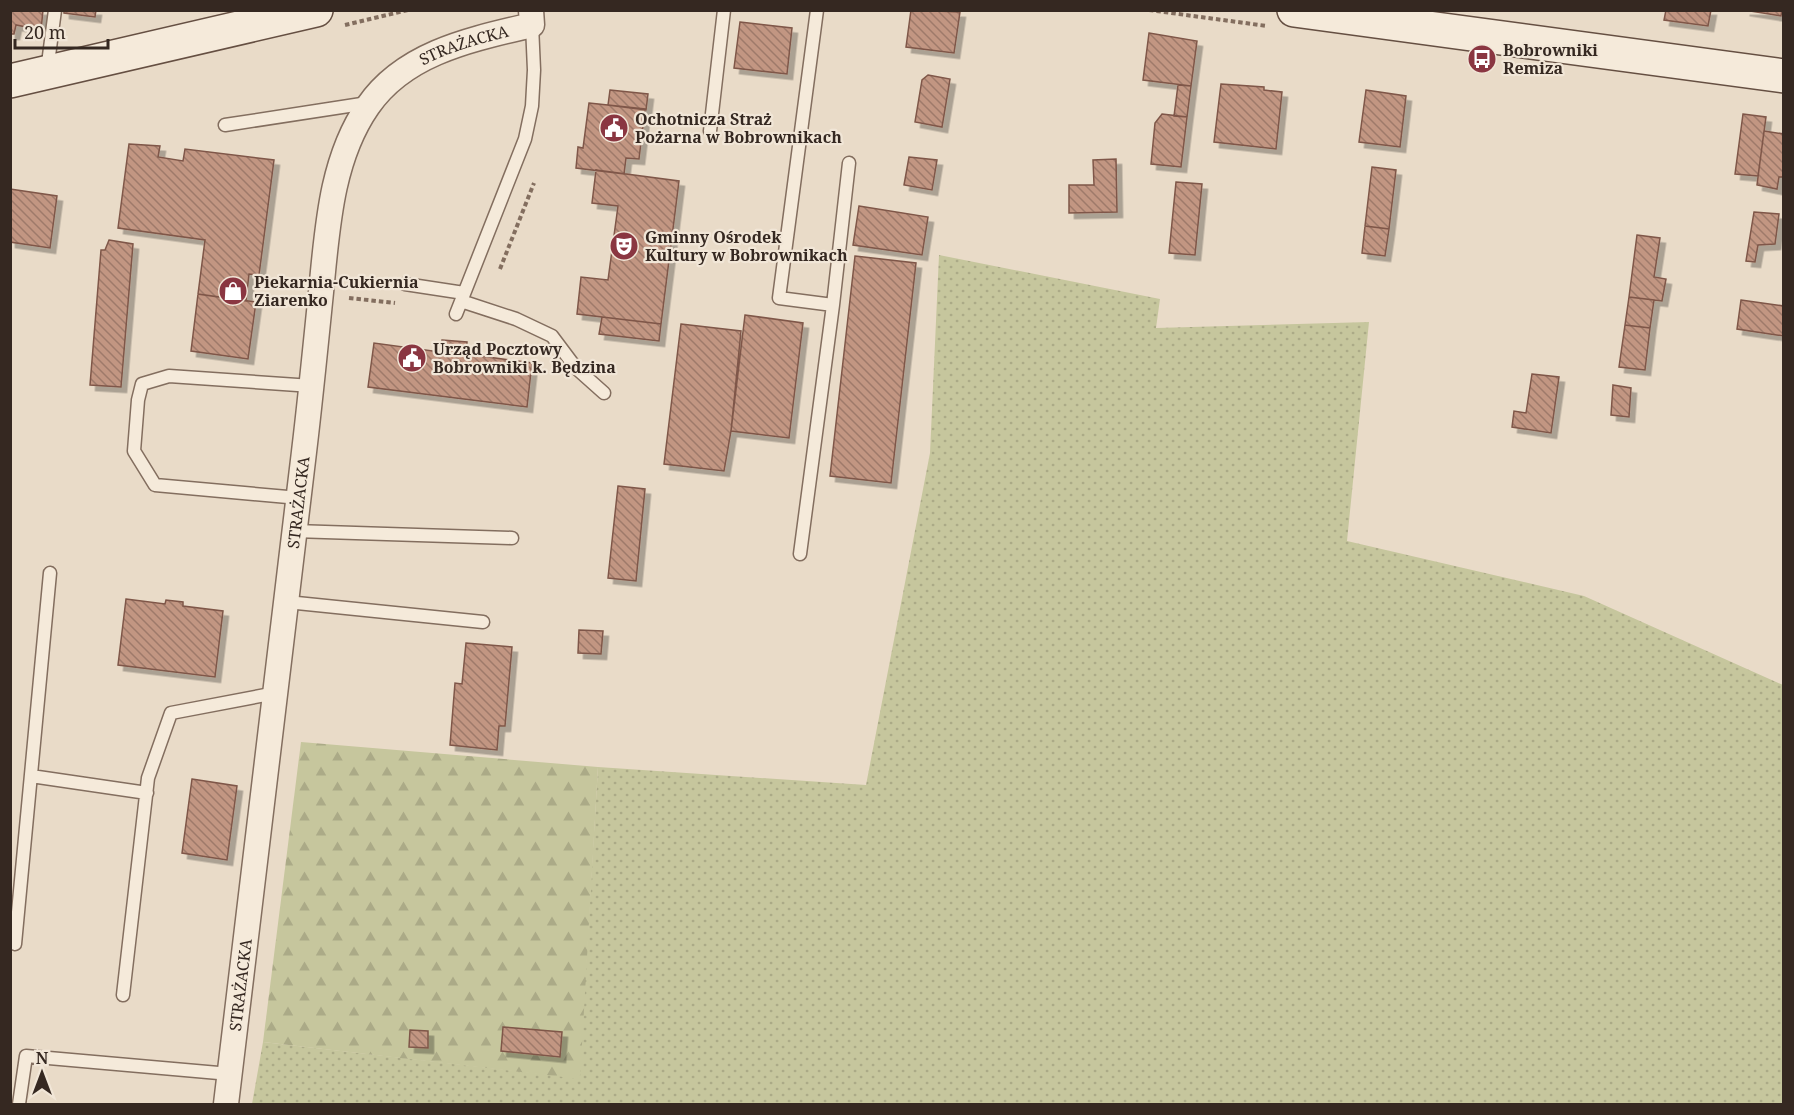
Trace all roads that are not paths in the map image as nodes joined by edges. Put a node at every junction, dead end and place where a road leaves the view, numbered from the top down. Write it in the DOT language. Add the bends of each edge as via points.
graph roads {
  1 [pos="55,10"];
  2 [pos="316,10"];
  3 [pos="724,10"];
  4 [pos="817,10"];
  5 [pos="1294,10"];
  6 [pos="258,17"];
  7 [pos="531,18"];
  8 [pos="47,72"];
  9 [pos="1784,76"];
  10 [pos="10,81"];
  11 [pos="370,103"];
  12 [pos="225,125"];
  13 [pos="710,131"];
  14 [pos="849,163"];
  15 [pos="405,284"];
  16 [pos="463,297"];
  17 [pos="833,305"];
  18 [pos="456,314"];
  19 [pos="312,386"];
  20 [pos="604,393"];
  21 [pos="299,498"];
  22 [pos="294,531"];
  23 [pos="512,538"];
  24 [pos="800,554"];
  25 [pos="50,573"];
  26 [pos="287,602"];
  27 [pos="483,622"];
  28 [pos="276,693"];
  29 [pos="31,776"];
  30 [pos="147,793"];
  31 [pos="15,944"];
  32 [pos="123,995"];
  33 [pos="230,1074"];
  34 [pos="19,1104"];
  35 [pos="226,1104"];
  1 -- 8 [label="lane"];
  2 -- 6 [label="street"];
  3 -- 13 [label="lane"];
  4 -- 17 [label="lane" via="779,298"];
  5 -- 9 [label="street"];
  6 -- 8 [label="street"];
  7 -- 11 [label="street, STRAŻACKA" via="433,54 405,70"];
  7 -- 16 [label="lane" via="534,70 525,139"];
  8 -- 10 [label="street"];
  11 -- 12 [label="lane"];
  11 -- 19 [label="street, STRAŻACKA" via="354,129 341,163 327,239"];
  14 -- 17 [label="lane"];
  15 -- 16 [label="lane"];
  16 -- 18 [label="lane"];
  16 -- 20 [label="lane" via="552,336 576,369"];
  17 -- 24 [label="lane"];
  19 -- 21 [label="street, STRAŻACKA"];
  19 -- 21 [label="lane" via="169,376 142,384 138,400 134,451 154,485"];
  21 -- 22 [label="street, STRAŻACKA"];
  22 -- 23 [label="lane"];
  22 -- 26 [label="street, STRAŻACKA"];
  25 -- 29 [label="lane"];
  26 -- 27 [label="lane"];
  26 -- 28 [label="street, STRAŻACKA"];
  28 -- 30 [label="lane" via="171,712 148,778"];
  28 -- 33 [label="street, STRAŻACKA"];
  29 -- 30 [label="lane"];
  29 -- 31 [label="lane"];
  30 -- 32 [label="lane"];
  33 -- 34 [label="lane" via="26,1056"];
  33 -- 35 [label="street, STRAŻACKA"];
}
